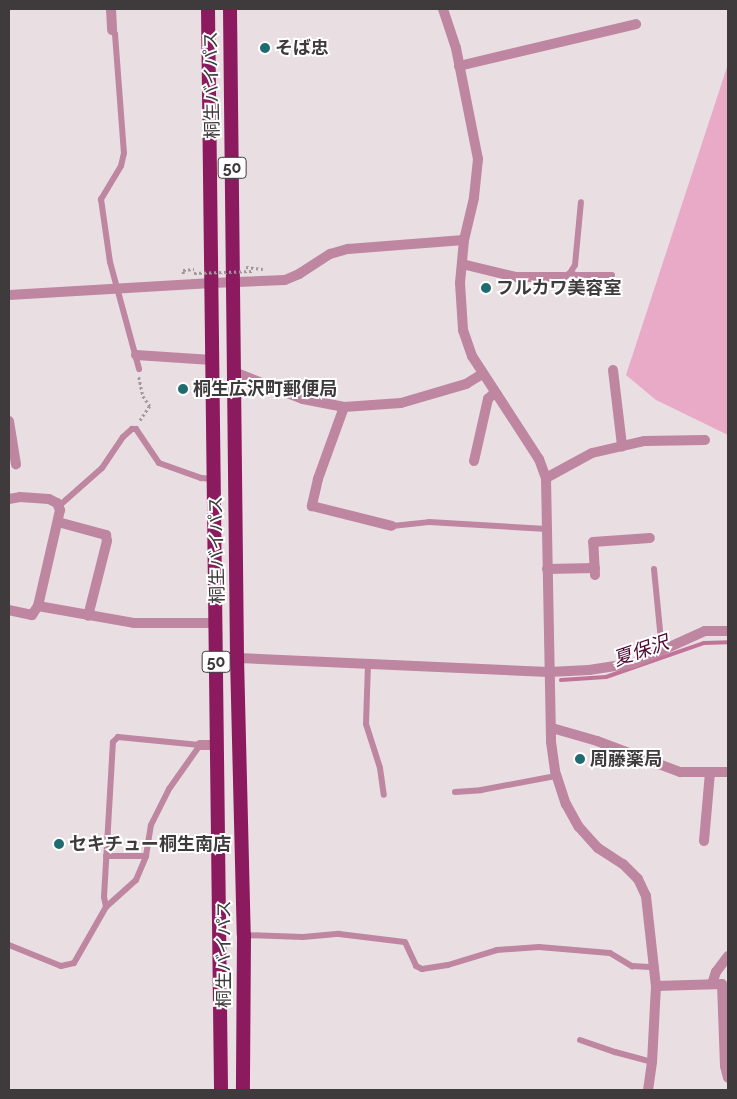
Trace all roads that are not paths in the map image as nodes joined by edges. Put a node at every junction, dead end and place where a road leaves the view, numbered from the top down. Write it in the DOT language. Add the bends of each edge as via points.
graph roads {
  1 [pos="111,9"];
  2 [pos="208,9"];
  3 [pos="230,9"];
  4 [pos="443,9"];
  5 [pos="636,24"];
  6 [pos="112,30"];
  7 [pos="459,66"];
  8 [pos="581,202"];
  9 [pos="464,240"];
  10 [pos="462,264"];
  11 [pos="567,275"];
  12 [pos="612,275"];
  13 [pos="234,282"];
  14 [pos="212,283"];
  15 [pos="116,288"];
  16 [pos="9,294"];
  17 [pos="136,355"];
  18 [pos="212,360"];
  19 [pos="139,369"];
  20 [pos="613,370"];
  21 [pos="234,372"];
  22 [pos="482,374"];
  23 [pos="495,392"];
  24 [pos="344,407"];
  25 [pos="9,421"];
  26 [pos="705,440"];
  27 [pos="622,446"];
  28 [pos="11,451"];
  29 [pos="474,461"];
  30 [pos="16,464"];
  31 [pos="546,478"];
  32 [pos="213,479"];
  33 [pos="9,499"];
  34 [pos="59,506"];
  35 [pos="58,522"];
  36 [pos="392,526"];
  37 [pos="547,529"];
  38 [pos="650,538"];
  39 [pos="547,569"];
  40 [pos="654,569"];
  41 [pos="38,606"];
  42 [pos="9,610"];
  43 [pos="88,616"];
  44 [pos="215,624"];
  45 [pos="728,631"];
  46 [pos="662,650"];
  47 [pos="216,657"];
  48 [pos="237,658"];
  49 [pos="368,664"];
  50 [pos="549,672"];
  51 [pos="552,728"];
  52 [pos="200,745"];
  53 [pos="216,745"];
  54 [pos="710,772"];
  55 [pos="728,772"];
  56 [pos="556,776"];
  57 [pos="455,792"];
  58 [pos="384,795"];
  59 [pos="704,841"];
  60 [pos="106,856"];
  61 [pos="146,856"];
  62 [pos="106,907"];
  63 [pos="244,935"];
  64 [pos="9,945"];
  65 [pos="728,956"];
  66 [pos="654,967"];
  67 [pos="721,985"];
  68 [pos="656,986"];
  69 [pos="580,1040"];
  70 [pos="652,1062"];
  71 [pos="728,1078"];
  72 [pos="221,1090"];
  73 [pos="243,1090"];
  74 [pos="648,1090"];
  1 -- 6 [label="street"];
  2 -- 14 [label="highway, 桐生バイパス / 50"];
  3 -- 13 [label="highway, 桐生バイパス / 50"];
  4 -- 7 [label="street"];
  5 -- 7 [label="street"];
  6 -- 15 [label="lane" via="115,34 124,153 121,166 101,198"];
  7 -- 9 [label="street" via="478,159 474,198"];
  8 -- 11 [label="lane" via="575,265"];
  9 -- 10 [label="street"];
  9 -- 13 [label="street" via="348,248 330,254 286,280"];
  10 -- 11 [label="street" via="516,277"];
  10 -- 22 [label="street" via="462,330"];
  11 -- 12 [label="lane"];
  13 -- 14 [label="street"];
  13 -- 21 [label="highway, 桐生バイパス / 50"];
  14 -- 15 [label="street"];
  14 -- 18 [label="highway, 桐生バイパス / 50"];
  15 -- 16 [label="street"];
  15 -- 17 [label="lane"];
  17 -- 18 [label="street"];
  17 -- 19 [label="lane"];
  18 -- 32 [label="highway, 桐生バイパス / 50"];
  20 -- 27 [label="street"];
  21 -- 24 [label="street" via="303,399"];
  21 -- 48 [label="highway, 桐生バイパス / 50"];
  22 -- 23 [label="street"];
  22 -- 24 [label="street" via="466,384 401,403"];
  23 -- 29 [label="street" via="488,399"];
  23 -- 31 [label="street" via="539,459"];
  24 -- 36 [label="street" via="318,478 312,506"];
  25 -- 28 [label="street"];
  26 -- 27 [label="street" via="644,441"];
  27 -- 31 [label="street" via="592,453"];
  28 -- 30 [label="street"];
  31 -- 37 [label="street"];
  32 -- 34 [label="lane" via="159,463 136,429 123,437 102,468"];
  32 -- 44 [label="highway, 桐生バイパス / 50"];
  33 -- 34 [label="street" via="49,500"];
  34 -- 35 [label="street"];
  35 -- 41 [label="street"];
  35 -- 43 [label="street" via="106,535"];
  36 -- 37 [label="lane" via="429,522"];
  37 -- 39 [label="street"];
  38 -- 39 [label="street" via="594,542 595,571"];
  39 -- 50 [label="street"];
  40 -- 46 [label="lane"];
  41 -- 42 [label="street" via="32,615"];
  41 -- 43 [label="street"];
  43 -- 44 [label="street" via="144,624"];
  44 -- 47 [label="highway, 桐生バイパス / 50"];
  45 -- 46 [label="street" via="705,631"];
  46 -- 50 [label="street" via="634,663"];
  47 -- 48 [label="street"];
  47 -- 53 [label="highway, 桐生バイパス / 50"];
  48 -- 49 [label="street"];
  48 -- 63 [label="highway, 桐生バイパス / 50"];
  49 -- 50 [label="street"];
  49 -- 58 [label="lane" via="366,724 380,768"];
  50 -- 51 [label="street"];
  51 -- 54 [label="street" via="680,772"];
  51 -- 56 [label="street" via="550,742"];
  52 -- 53 [label="street"];
  52 -- 60 [label="lane" via="115,738"];
  52 -- 61 [label="lane" via="156,812 148,833"];
  53 -- 72 [label="highway, 桐生バイパス / 50"];
  54 -- 55 [label="street"];
  54 -- 59 [label="street"];
  56 -- 57 [label="lane"];
  56 -- 66 [label="street" via="579,827 598,848 623,864 638,879 646,896"];
  60 -- 61 [label="lane"];
  60 -- 62 [label="lane"];
  61 -- 62 [label="lane" via="136,880"];
  62 -- 64 [label="lane" via="71,965 61,966"];
  63 -- 66 [label="lane" via="303,937 339,934 405,942 416,966 422,969 448,965 497,950 539,947 610,953 632,966"];
  63 -- 73 [label="highway, 桐生バイパス / 50"];
  65 -- 67 [label="street" via="716,972"];
  66 -- 68 [label="street"];
  67 -- 68 [label="street"];
  67 -- 71 [label="street"];
  68 -- 70 [label="street"];
  69 -- 70 [label="lane"];
  70 -- 74 [label="street"];
}
